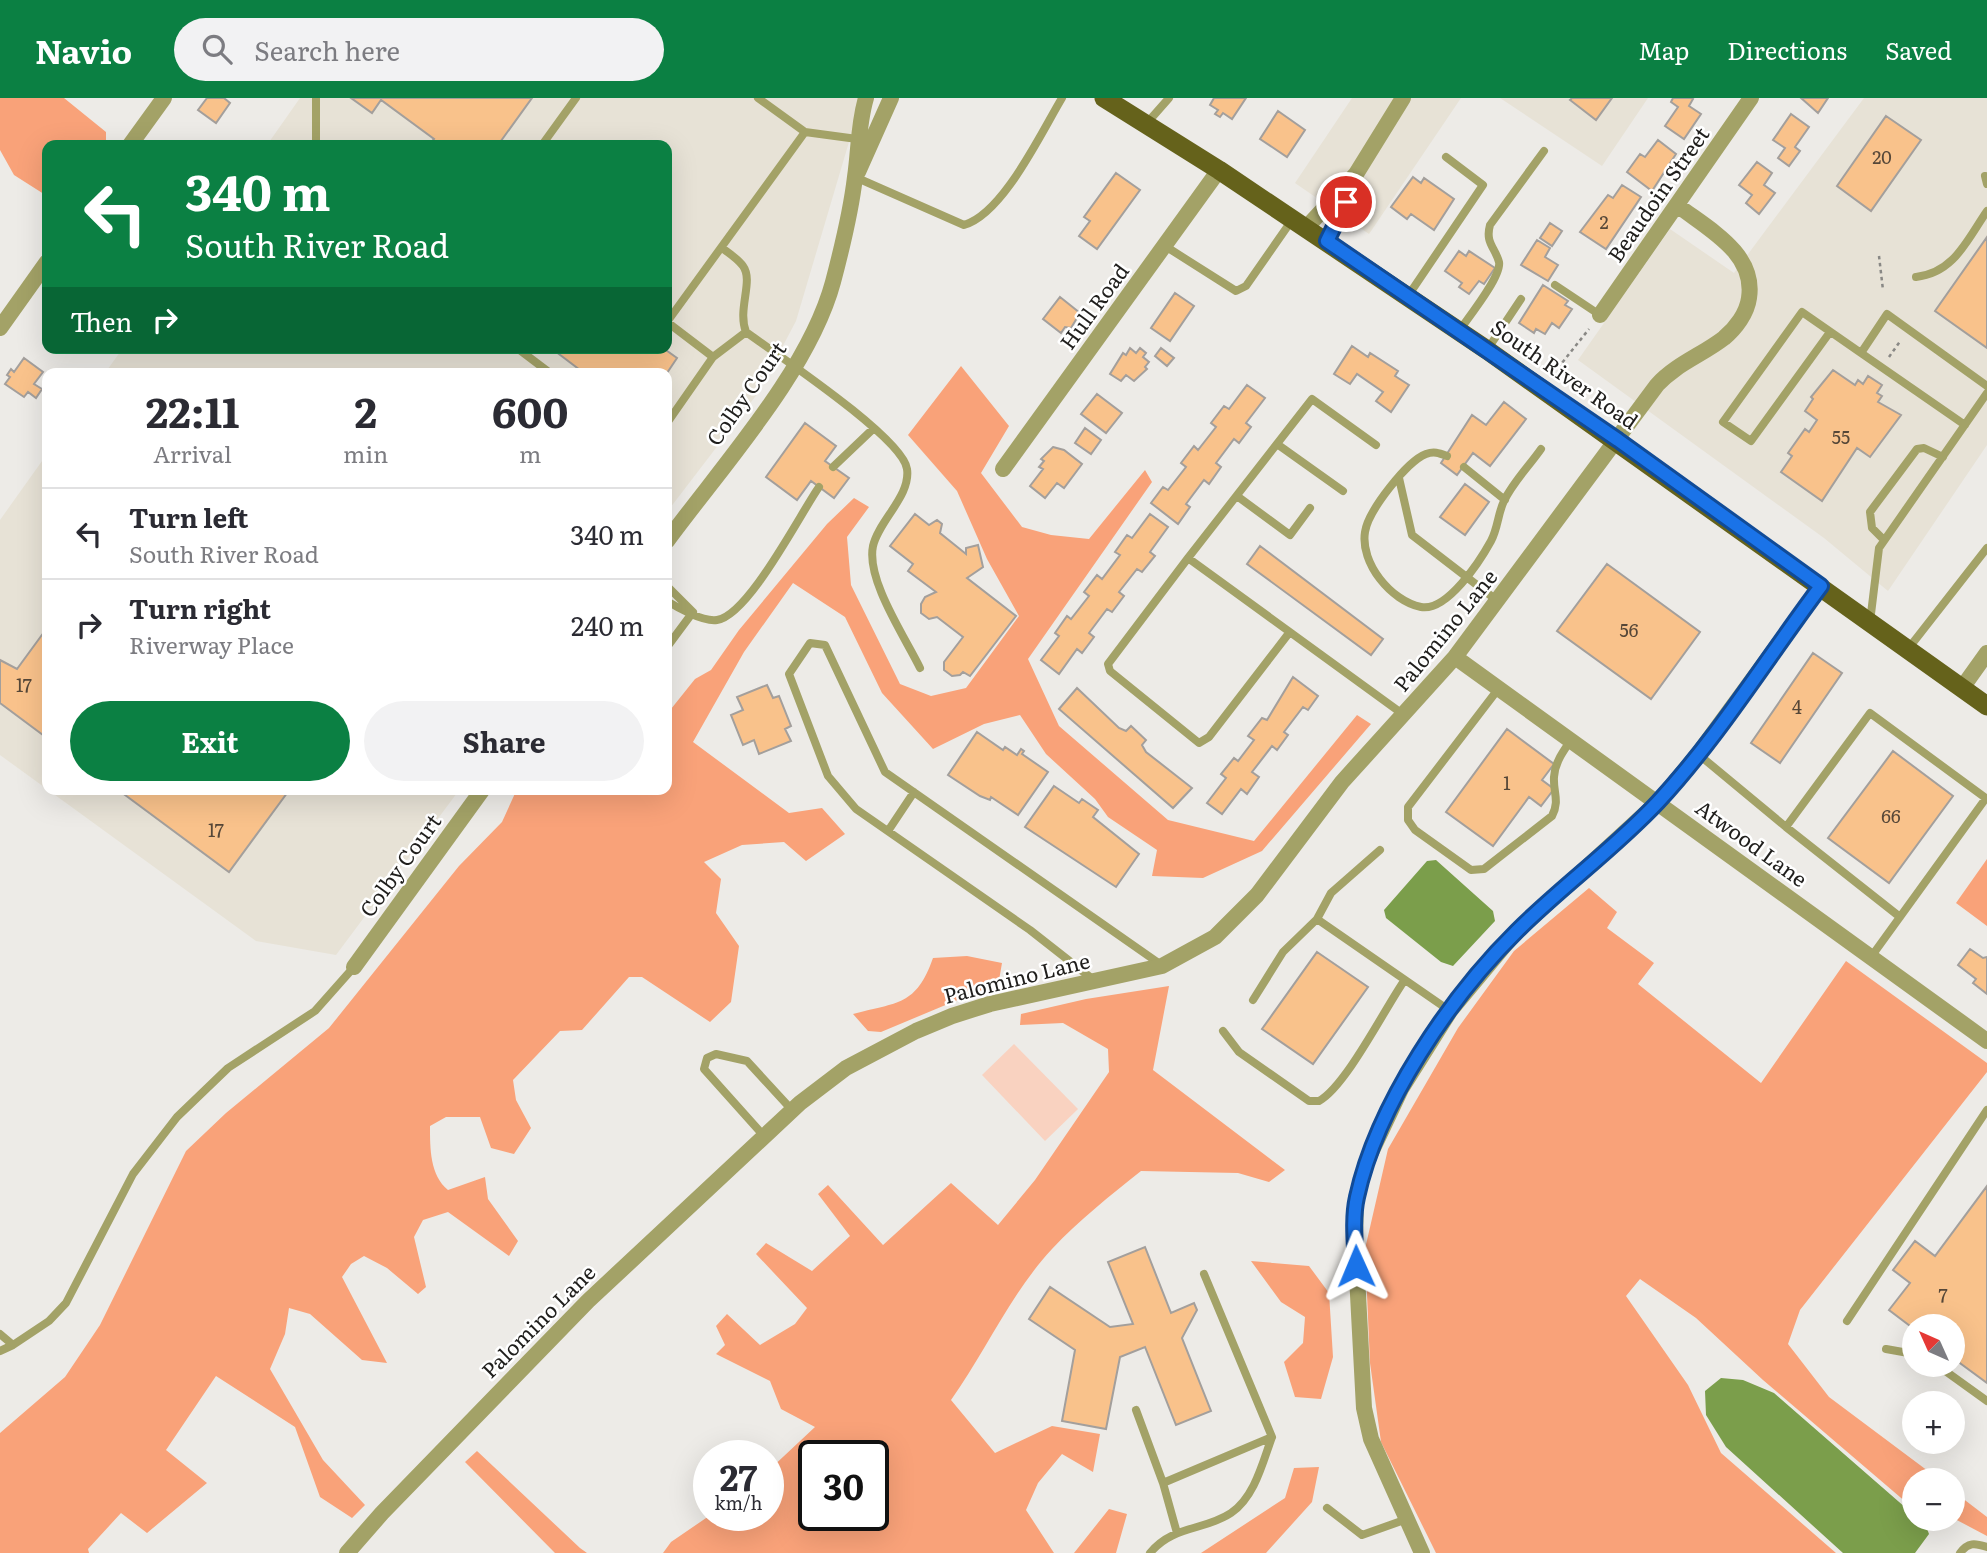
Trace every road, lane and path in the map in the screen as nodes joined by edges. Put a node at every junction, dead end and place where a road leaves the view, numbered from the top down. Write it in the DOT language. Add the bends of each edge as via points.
graph roads {
  1 [pos="164,98"];
  2 [pos="316,98"];
  3 [pos="576,98"];
  4 [pos="758,98"];
  5 [pos="866,98"];
  6 [pos="891,98"];
  7 [pos="1062,98"];
  8 [pos="1104,98"];
  9 [pos="1169,98"];
  10 [pos="1403,98"];
  11 [pos="1751,98"];
  12 [pos="1147,123"];
  13 [pos="805,132"];
  14 [pos="857,139"];
  15 [pos="134,140"];
  16 [pos="316,140"];
  17 [pos="546,140"];
  18 [pos="1544,151"];
  19 [pos="1446,158"];
  20 [pos="1219,170"];
  21 [pos="1356,174"];
  22 [pos="855,177"];
  23 [pos="1677,205"];
  24 [pos="1987,211"];
  25 [pos="1299,223"];
  26 [pos="1327,241"];
  27 [pos="1165,246"];
  28 [pos="722,248"];
  29 [pos="1878,256"];
  30 [pos="42,268"];
  31 [pos="1916,277"];
  32 [pos="1555,285"];
  33 [pos="1883,290"];
  34 [pos="1408,296"];
  35 [pos="1521,299"];
  36 [pos="5,310"];
  37 [pos="672,315"];
  38 [pos="1600,315"];
  39 [pos="672,326"];
  40 [pos="0,328"];
  41 [pos="1459,331"];
  42 [pos="746,332"];
  43 [pos="1830,332"];
  44 [pos="1903,336"];
  45 [pos="1487,350"];
  46 [pos="1861,352"];
  47 [pos="525,354"];
  48 [pos="713,357"];
  49 [pos="1887,360"];
  50 [pos="543,368"];
  51 [pos="796,368"];
  52 [pos="1558,368"];
  53 [pos="1987,386"];
  54 [pos="1987,393"];
  55 [pos="672,416"];
  56 [pos="1965,425"];
  57 [pos="874,428"];
  58 [pos="1618,440"];
  59 [pos="1277,444"];
  60 [pos="1377,445"];
  61 [pos="1541,449"];
  62 [pos="1447,456"];
  63 [pos="1943,457"];
  64 [pos="834,467"];
  65 [pos="1464,467"];
  66 [pos="1003,469"];
  67 [pos="1399,478"];
  68 [pos="819,487"];
  69 [pos="1343,491"];
  70 [pos="1237,496"];
  71 [pos="1504,500"];
  72 [pos="1310,508"];
  73 [pos="672,534"];
  74 [pos="1884,540"];
  75 [pos="1987,548"];
  76 [pos="1188,558"];
  77 [pos="1467,575"];
  78 [pos="1821,586"];
  79 [pos="672,591"];
  80 [pos="1499,602"];
  81 [pos="672,605"];
  82 [pos="693,612"];
  83 [pos="1870,622"];
  84 [pos="1289,633"];
  85 [pos="672,640"];
  86 [pos="1908,649"];
  87 [pos="1987,653"];
  88 [pos="1455,657"];
  89 [pos="920,668"];
  90 [pos="1499,688"];
  91 [pos="1962,688"];
  92 [pos="1987,706"];
  93 [pos="1404,715"];
  94 [pos="1571,740"];
  95 [pos="1698,754"];
  96 [pos="914,792"];
  97 [pos="479,795"];
  98 [pos="1987,799"];
  99 [pos="1658,802"];
  100 [pos="1786,827"];
  101 [pos="888,831"];
  102 [pos="1380,850"];
  103 [pos="1900,917"];
  104 [pos="1317,919"];
  105 [pos="1871,957"];
  106 [pos="1162,966"];
  107 [pos="354,967"];
  108 [pos="1095,981"];
  109 [pos="1404,981"];
  110 [pos="1253,1000"];
  111 [pos="1450,1011"];
  112 [pos="1223,1031"];
  113 [pos="1987,1041"];
  114 [pos="792,1110"];
  115 [pos="1987,1110"];
  116 [pos="764,1136"];
  117 [pos="1204,1274"];
  118 [pos="1847,1321"];
  119 [pos="0,1334"];
  120 [pos="13,1345"];
  121 [pos="1886,1349"];
  122 [pos="0,1351"];
  123 [pos="1902,1352"];
  124 [pos="1954,1377"];
  125 [pos="1987,1401"];
  126 [pos="1136,1410"];
  127 [pos="1272,1437"];
  128 [pos="1163,1483"];
  129 [pos="1327,1508"];
  130 [pos="1407,1519"];
  131 [pos="1177,1533"];
  132 [pos="1987,1547"];
  133 [pos="347,1553"];
  134 [pos="1150,1553"];
  135 [pos="1422,1553"];
  136 [pos="1960,1553"];
  1 -- 15 [label="street"];
  2 -- 16 [label="lane"];
  3 -- 17 [label="lane"];
  4 -- 13 [label="lane"];
  5 -- 14 [label="street, Colby Court"];
  6 -- 22 [label="street, Colby Court"];
  7 -- 22 [label="lane" via="1002,195 978,221 964,225"];
  8 -- 12 [label="main road, South River Road"];
  9 -- 12 [label="lane"];
  10 -- 21 [label="street"];
  11 -- 23 [label="street, Beaudoin Street"];
  12 -- 20 [label="main road, South River Road"];
  13 -- 14 [label="lane"];
  13 -- 28 [label="lane"];
  14 -- 22 [label="street, Colby Court"];
  18 -- 41 [label="lane" via="1490,225 1487,240 1499,262 1497,274"];
  19 -- 34 [label="lane" via="1483,186"];
  20 -- 25 [label="main road, South River Road"];
  20 -- 27 [label="street, Hull Road"];
  21 -- 25 [label="street"];
  21 -- 26 [label="street"];
  22 -- 51 [label="street, Colby Court" via="833,283"];
  23 -- 38 [label="street, Beaudoin Street"];
  23 -- 58 [label="street, Palomino Lane" via="1740,256 1750,279 1749,301 1727,335 1664,378"];
  24 -- 31 [label="lane" via="1947,268"];
  25 -- 26 [label="main road, South River Road"];
  25 -- 27 [label="lane" via="1246,286 1236,291"];
  26 -- 34 [label="main road, South River Road"];
  27 -- 66 [label="street, Hull Road"];
  28 -- 37 [label="lane"];
  28 -- 42 [label="lane" via="745,268 742,322"];
  29 -- 33 [label="path"];
  30 -- 36 [label="street"];
  32 -- 38 [label="lane"];
  34 -- 41 [label="main road, South River Road"];
  35 -- 45 [label="lane"];
  36 -- 40 [label="street"];
  38 -- 52 [label="path"];
  39 -- 48 [label="lane"];
  41 -- 45 [label="main road, South River Road"];
  42 -- 48 [label="lane"];
  42 -- 51 [label="lane"];
  43 -- 43 [label="lane" via="1802,312 1723,422 1751,441"];
  43 -- 46 [label="lane"];
  44 -- 49 [label="path"];
  45 -- 58 [label="main road, South River Road"];
  46 -- 53 [label="lane" via="1887,314"];
  46 -- 56 [label="lane"];
  47 -- 50 [label="lane"];
  48 -- 55 [label="lane"];
  51 -- 57 [label="lane"];
  51 -- 73 [label="street, Colby Court"];
  54 -- 56 [label="lane"];
  56 -- 63 [label="lane"];
  57 -- 64 [label="lane"];
  57 -- 89 [label="lane" via="902,455 907,469 906,482 873,544 872,559 881,590"];
  58 -- 78 [label="main road, South River Road"];
  58 -- 80 [label="street, Palomino Lane"];
  59 -- 60 [label="lane" via="1312,400"];
  59 -- 69 [label="lane"];
  59 -- 70 [label="lane"];
  61 -- 71 [label="lane"];
  62 -- 67 [label="lane" via="1425,454"];
  63 -- 74 [label="lane"];
  63 -- 74 [label="lane" via="1930,449 1917,449 1870,512 1872,528"];
  65 -- 71 [label="lane"];
  67 -- 77 [label="lane" via="1412,535"];
  67 -- 77 [label="lane" via="1379,502 1364,532 1378,577 1401,597 1427,608 1438,605"];
  68 -- 82 [label="lane" via="798,516 790,537 741,604 720,620"];
  70 -- 72 [label="lane" via="1290,535"];
  70 -- 76 [label="lane"];
  71 -- 77 [label="lane" via="1491,540"];
  74 -- 83 [label="lane"];
  75 -- 86 [label="lane"];
  76 -- 84 [label="lane"];
  76 -- 84 [label="lane" via="1108,664 1110,671 1199,743 1209,737"];
  77 -- 80 [label="lane"];
  78 -- 83 [label="main road, South River Road"];
  78 -- 95 [label="street"];
  79 -- 82 [label="lane"];
  80 -- 88 [label="street, Palomino Lane"];
  81 -- 82 [label="lane"];
  82 -- 85 [label="lane"];
  83 -- 86 [label="main road, South River Road"];
  84 -- 93 [label="lane"];
  86 -- 91 [label="main road, South River Road"];
  87 -- 91 [label="street"];
  88 -- 90 [label="street, Atwood Lane"];
  88 -- 93 [label="street, Palomino Lane"];
  90 -- 94 [label="street, Atwood Lane"];
  90 -- 94 [label="lane" via="1408,807 1408,820 1415,830 1471,870 1484,869 1552,816 1557,807 1556,762"];
  91 -- 92 [label="main road, South River Road"];
  93 -- 106 [label="street, Palomino Lane" via="1342,782 1244,910 1198,948"];
  94 -- 99 [label="street, Atwood Lane"];
  95 -- 99 [label="street"];
  95 -- 100 [label="lane"];
  96 -- 101 [label="lane"];
  96 -- 101 [label="lane" via="885,772 824,645 810,643 789,674 828,776 856,809"];
  96 -- 106 [label="lane"];
  97 -- 107 [label="street, Colby Court"];
  98 -- 100 [label="lane" via="1870,713"];
  98 -- 103 [label="lane"];
  99 -- 105 [label="street, Atwood Lane"];
  99 -- 111 [label="street" via="1515,933"];
  100 -- 103 [label="lane"];
  101 -- 108 [label="lane"];
  102 -- 104 [label="lane" via="1331,893"];
  103 -- 105 [label="lane"];
  104 -- 109 [label="lane"];
  104 -- 110 [label="lane" via="1283,952"];
  105 -- 113 [label="street, Atwood Lane"];
  106 -- 108 [label="street, Palomino Lane"];
  107 -- 120 [label="lane" via="315,1011 228,1068 177,1117 132,1174 66,1303 49,1321"];
  108 -- 114 [label="street, Palomino Lane" via="990,1004 916,1031 846,1068"];
  109 -- 111 [label="lane"];
  109 -- 112 [label="lane" via="1350,1069 1335,1089 1318,1101 1309,1101 1239,1052"];
  111 -- 130 [label="street" via="1383,1124 1356,1200 1364,1408 1371,1438"];
  114 -- 116 [label="street, Palomino Lane"];
  114 -- 116 [label="lane" via="747,1061 716,1054 707,1058 704,1069"];
  115 -- 118 [label="lane"];
  116 -- 133 [label="street, Palomino Lane" via="570,1318"];
  117 -- 127 [label="lane"];
  119 -- 120 [label="lane"];
  120 -- 122 [label="lane"];
  121 -- 123 [label="lane"];
  124 -- 125 [label="lane"];
  126 -- 128 [label="lane"];
  127 -- 128 [label="lane"];
  127 -- 131 [label="lane" via="1257,1480 1232,1512"];
  128 -- 131 [label="lane"];
  129 -- 130 [label="lane" via="1362,1535"];
  130 -- 135 [label="street"];
  131 -- 134 [label="lane" via="1162,1538"];
  132 -- 136 [label="lane" via="1975,1543"];
}
